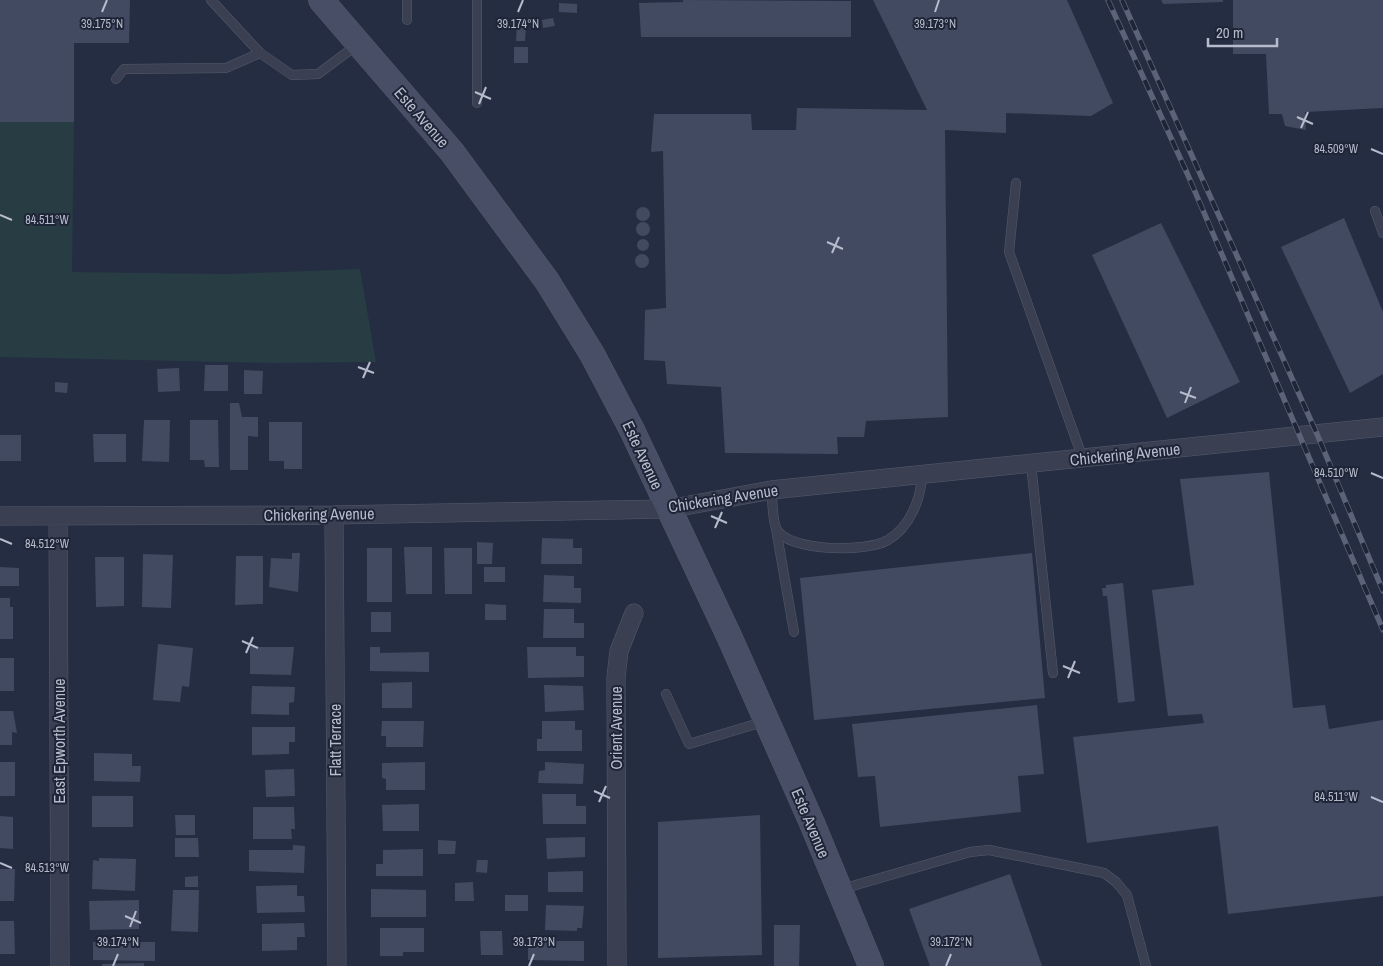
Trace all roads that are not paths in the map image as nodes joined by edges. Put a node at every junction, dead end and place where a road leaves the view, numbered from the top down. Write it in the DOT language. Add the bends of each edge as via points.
graph roads {
  1 [pos="211,0"];
  2 [pos="320,0"];
  3 [pos="407,0"];
  4 [pos="477,0"];
  5 [pos="407,20"];
  6 [pos="358,44"];
  7 [pos="260,53"];
  8 [pos="116,79"];
  9 [pos="477,103"];
  10 [pos="1016,183"];
  11 [pos="1375,211"];
  12 [pos="1383,232"];
  13 [pos="1383,427"];
  14 [pos="1084,459"];
  15 [pos="1031,464"];
  16 [pos="922,475"];
  17 [pos="771,490"];
  18 [pos="668,508"];
  19 [pos="334,515"];
  20 [pos="0,516"];
  21 [pos="58,516"];
  22 [pos="776,529"];
  23 [pos="634,613"];
  24 [pos="794,632"];
  25 [pos="1053,672"];
  26 [pos="666,694"];
  27 [pos="766,721"];
  28 [pos="840,890"];
  29 [pos="60,966"];
  30 [pos="336,966"];
  31 [pos="617,966"];
  32 [pos="871,966"];
  33 [pos="1146,966"];
  1 -- 7 [label="lane"];
  2 -- 6 [label="street, Este Avenue"];
  3 -- 5 [label="lane"];
  4 -- 9 [label="lane"];
  6 -- 7 [label="lane" via="318,74 292,75"];
  6 -- 18 [label="street, Este Avenue" via="452,152 547,281 592,354"];
  7 -- 8 [label="lane" via="226,68 124,69"];
  10 -- 14 [label="lane" via="1009,252"];
  11 -- 12 [label="lane"];
  13 -- 14 [label="street, Chickering Avenue"];
  14 -- 15 [label="street, Chickering Avenue"];
  15 -- 16 [label="street, Chickering Avenue"];
  15 -- 25 [label="lane"];
  16 -- 17 [label="street, Chickering Avenue"];
  16 -- 22 [label="lane" via="921,492 901,531 876,545 832,548 801,545 785,538"];
  17 -- 18 [label="street, Chickering Avenue"];
  17 -- 22 [label="lane"];
  18 -- 19 [label="street, Chickering Avenue"];
  18 -- 27 [label="street, Este Avenue"];
  19 -- 21 [label="street, Chickering Avenue"];
  19 -- 30 [label="street, Flatt Terrace"];
  20 -- 21 [label="street, Chickering Avenue"];
  21 -- 29 [label="street, East Epworth Avenue"];
  22 -- 24 [label="lane"];
  23 -- 31 [label="street, Orient Avenue" via="619,650 616,677"];
  26 -- 27 [label="lane" via="688,744"];
  27 -- 28 [label="street, Este Avenue"];
  28 -- 32 [label="street, Este Avenue"];
  28 -- 33 [label="lane" via="970,852 989,850 1104,873 1127,895"];
}
